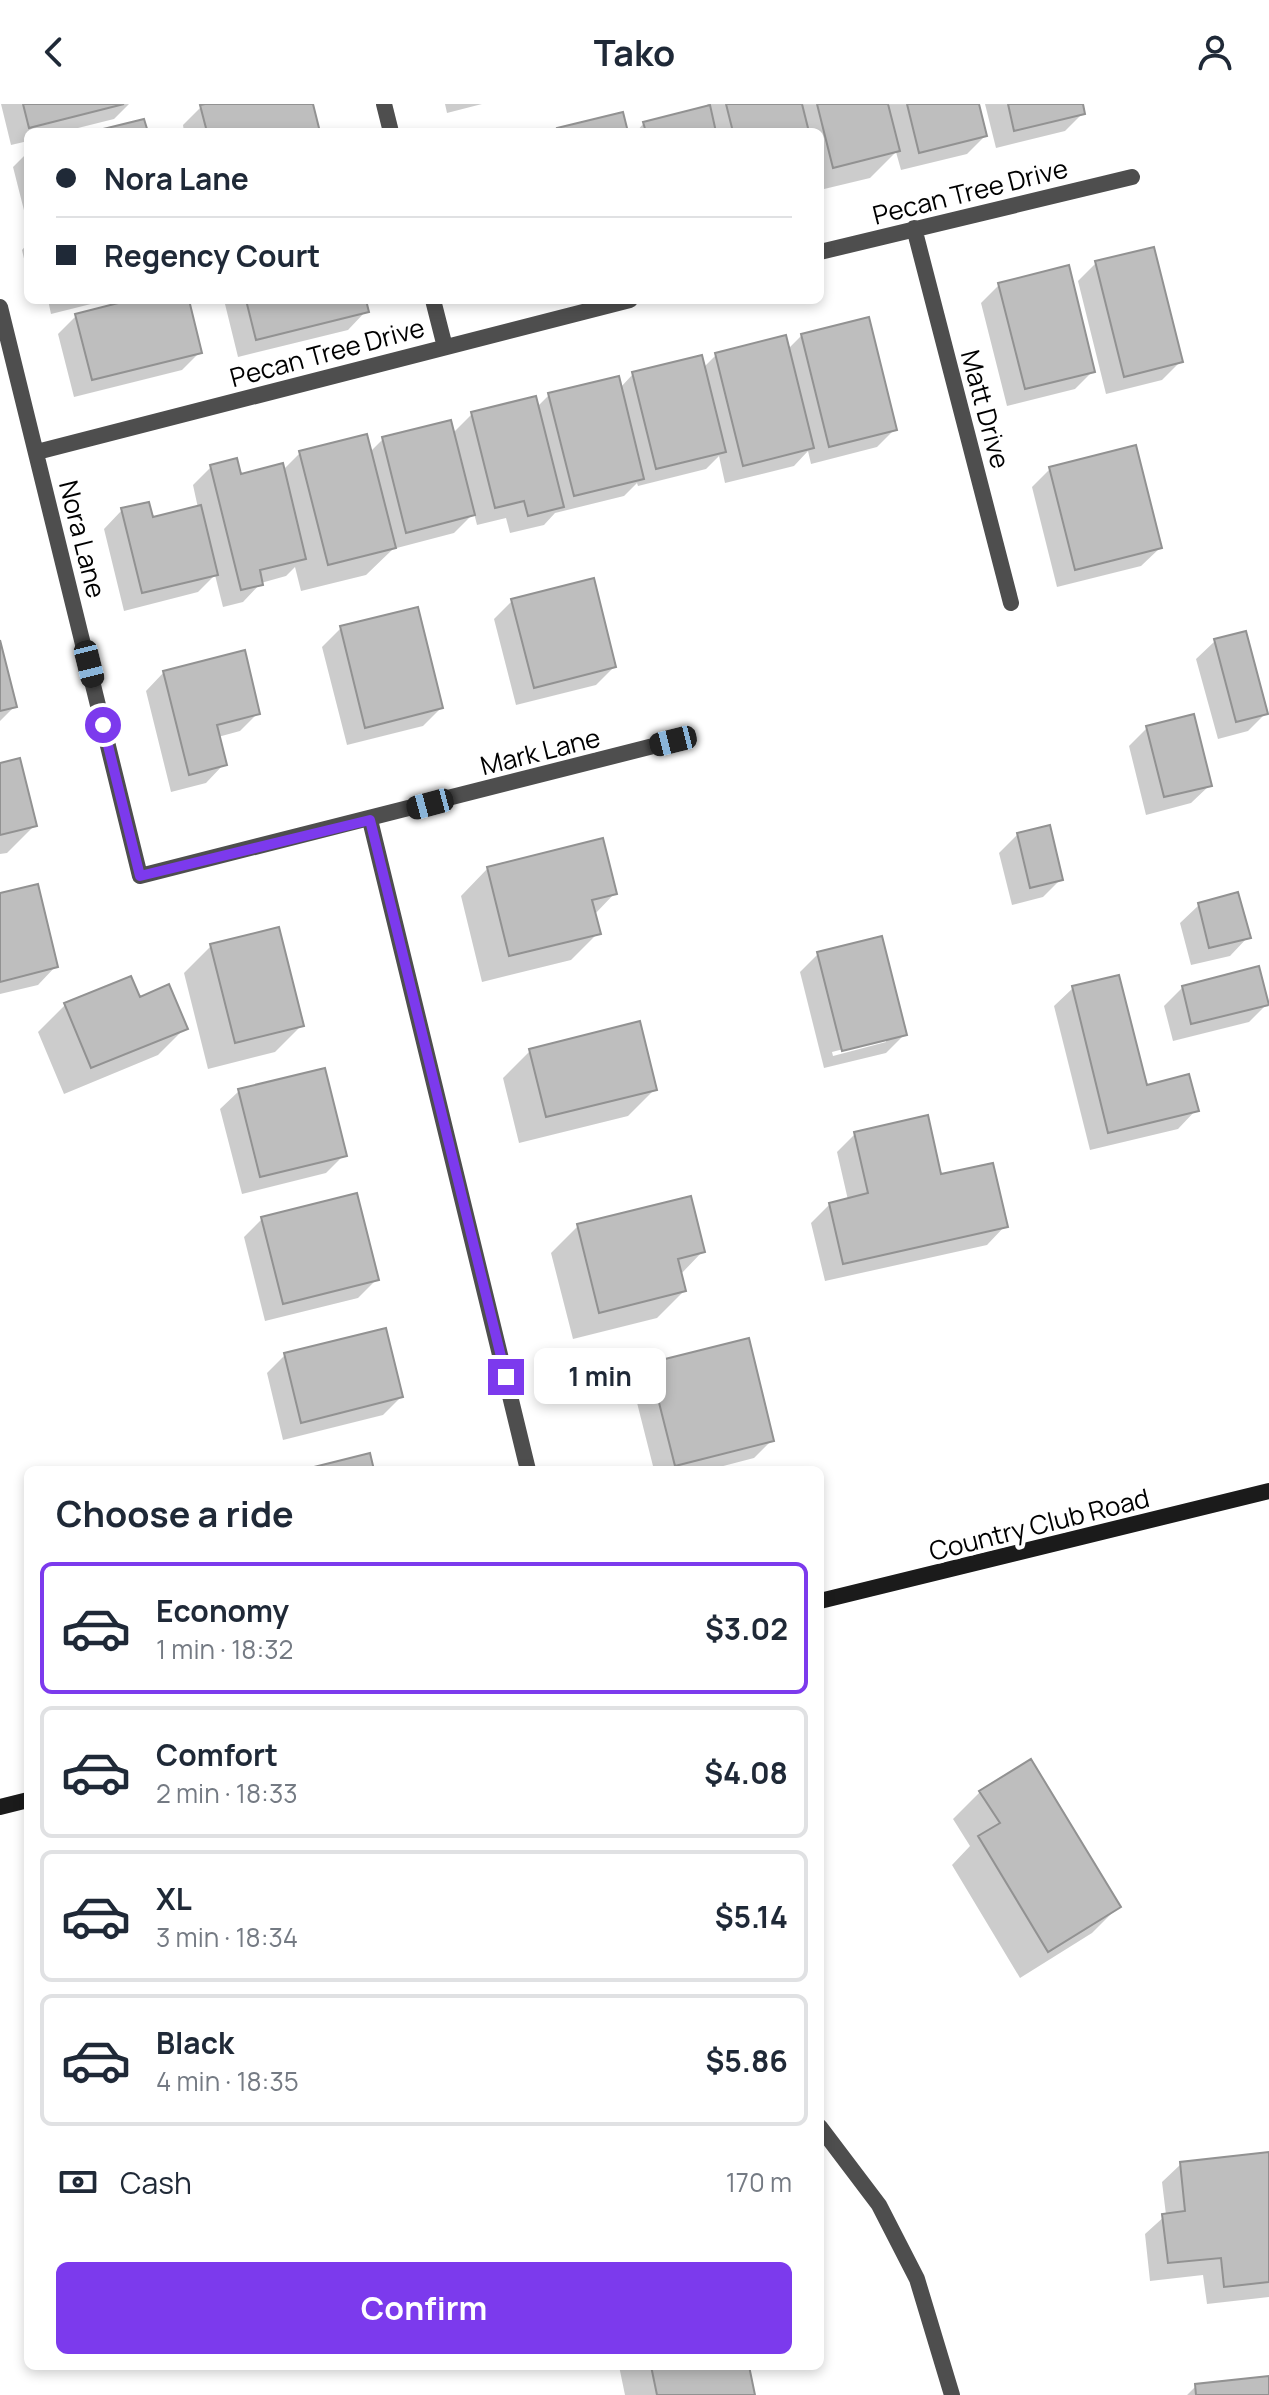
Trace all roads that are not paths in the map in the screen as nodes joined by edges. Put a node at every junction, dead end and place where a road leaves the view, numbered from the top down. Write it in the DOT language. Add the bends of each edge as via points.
graph roads {
  1 [pos="384,104"];
  2 [pos="390,128"];
  3 [pos="1132,177"];
  4 [pos="914,228"];
  5 [pos="824,251"];
  6 [pos="434,304"];
  7 [pos="614,304"];
  8 [pos="0,307"];
  9 [pos="445,347"];
  10 [pos="37,452"];
  11 [pos="1011,603"];
  12 [pos="673,741"];
  13 [pos="370,820"];
  14 [pos="140,876"];
  15 [pos="527,1466"];
  16 [pos="1269,1491"];
  17 [pos="824,1600"];
  18 [pos="24,1801"];
  19 [pos="0,1807"];
  20 [pos="824,2132"];
  21 [pos="952,2395"];
  1 -- 2 [label="street"];
  3 -- 4 [label="street, Pecan Tree Drive"];
  4 -- 5 [label="street, Pecan Tree Drive"];
  4 -- 11 [label="street, Matt Drive"];
  6 -- 9 [label="street"];
  7 -- 9 [label="street, Pecan Tree Drive"];
  8 -- 10 [label="street, Nora Lane"];
  9 -- 10 [label="street, Pecan Tree Drive"];
  10 -- 14 [label="street, Nora Lane"];
  12 -- 13 [label="street, Mark Lane"];
  13 -- 14 [label="street, Mark Lane"];
  13 -- 15 [label="street"];
  16 -- 17 [label="main road, Country Club Road"];
  18 -- 19 [label="main road"];
  20 -- 21 [label="street" via="879,2205 917,2279"];
}
